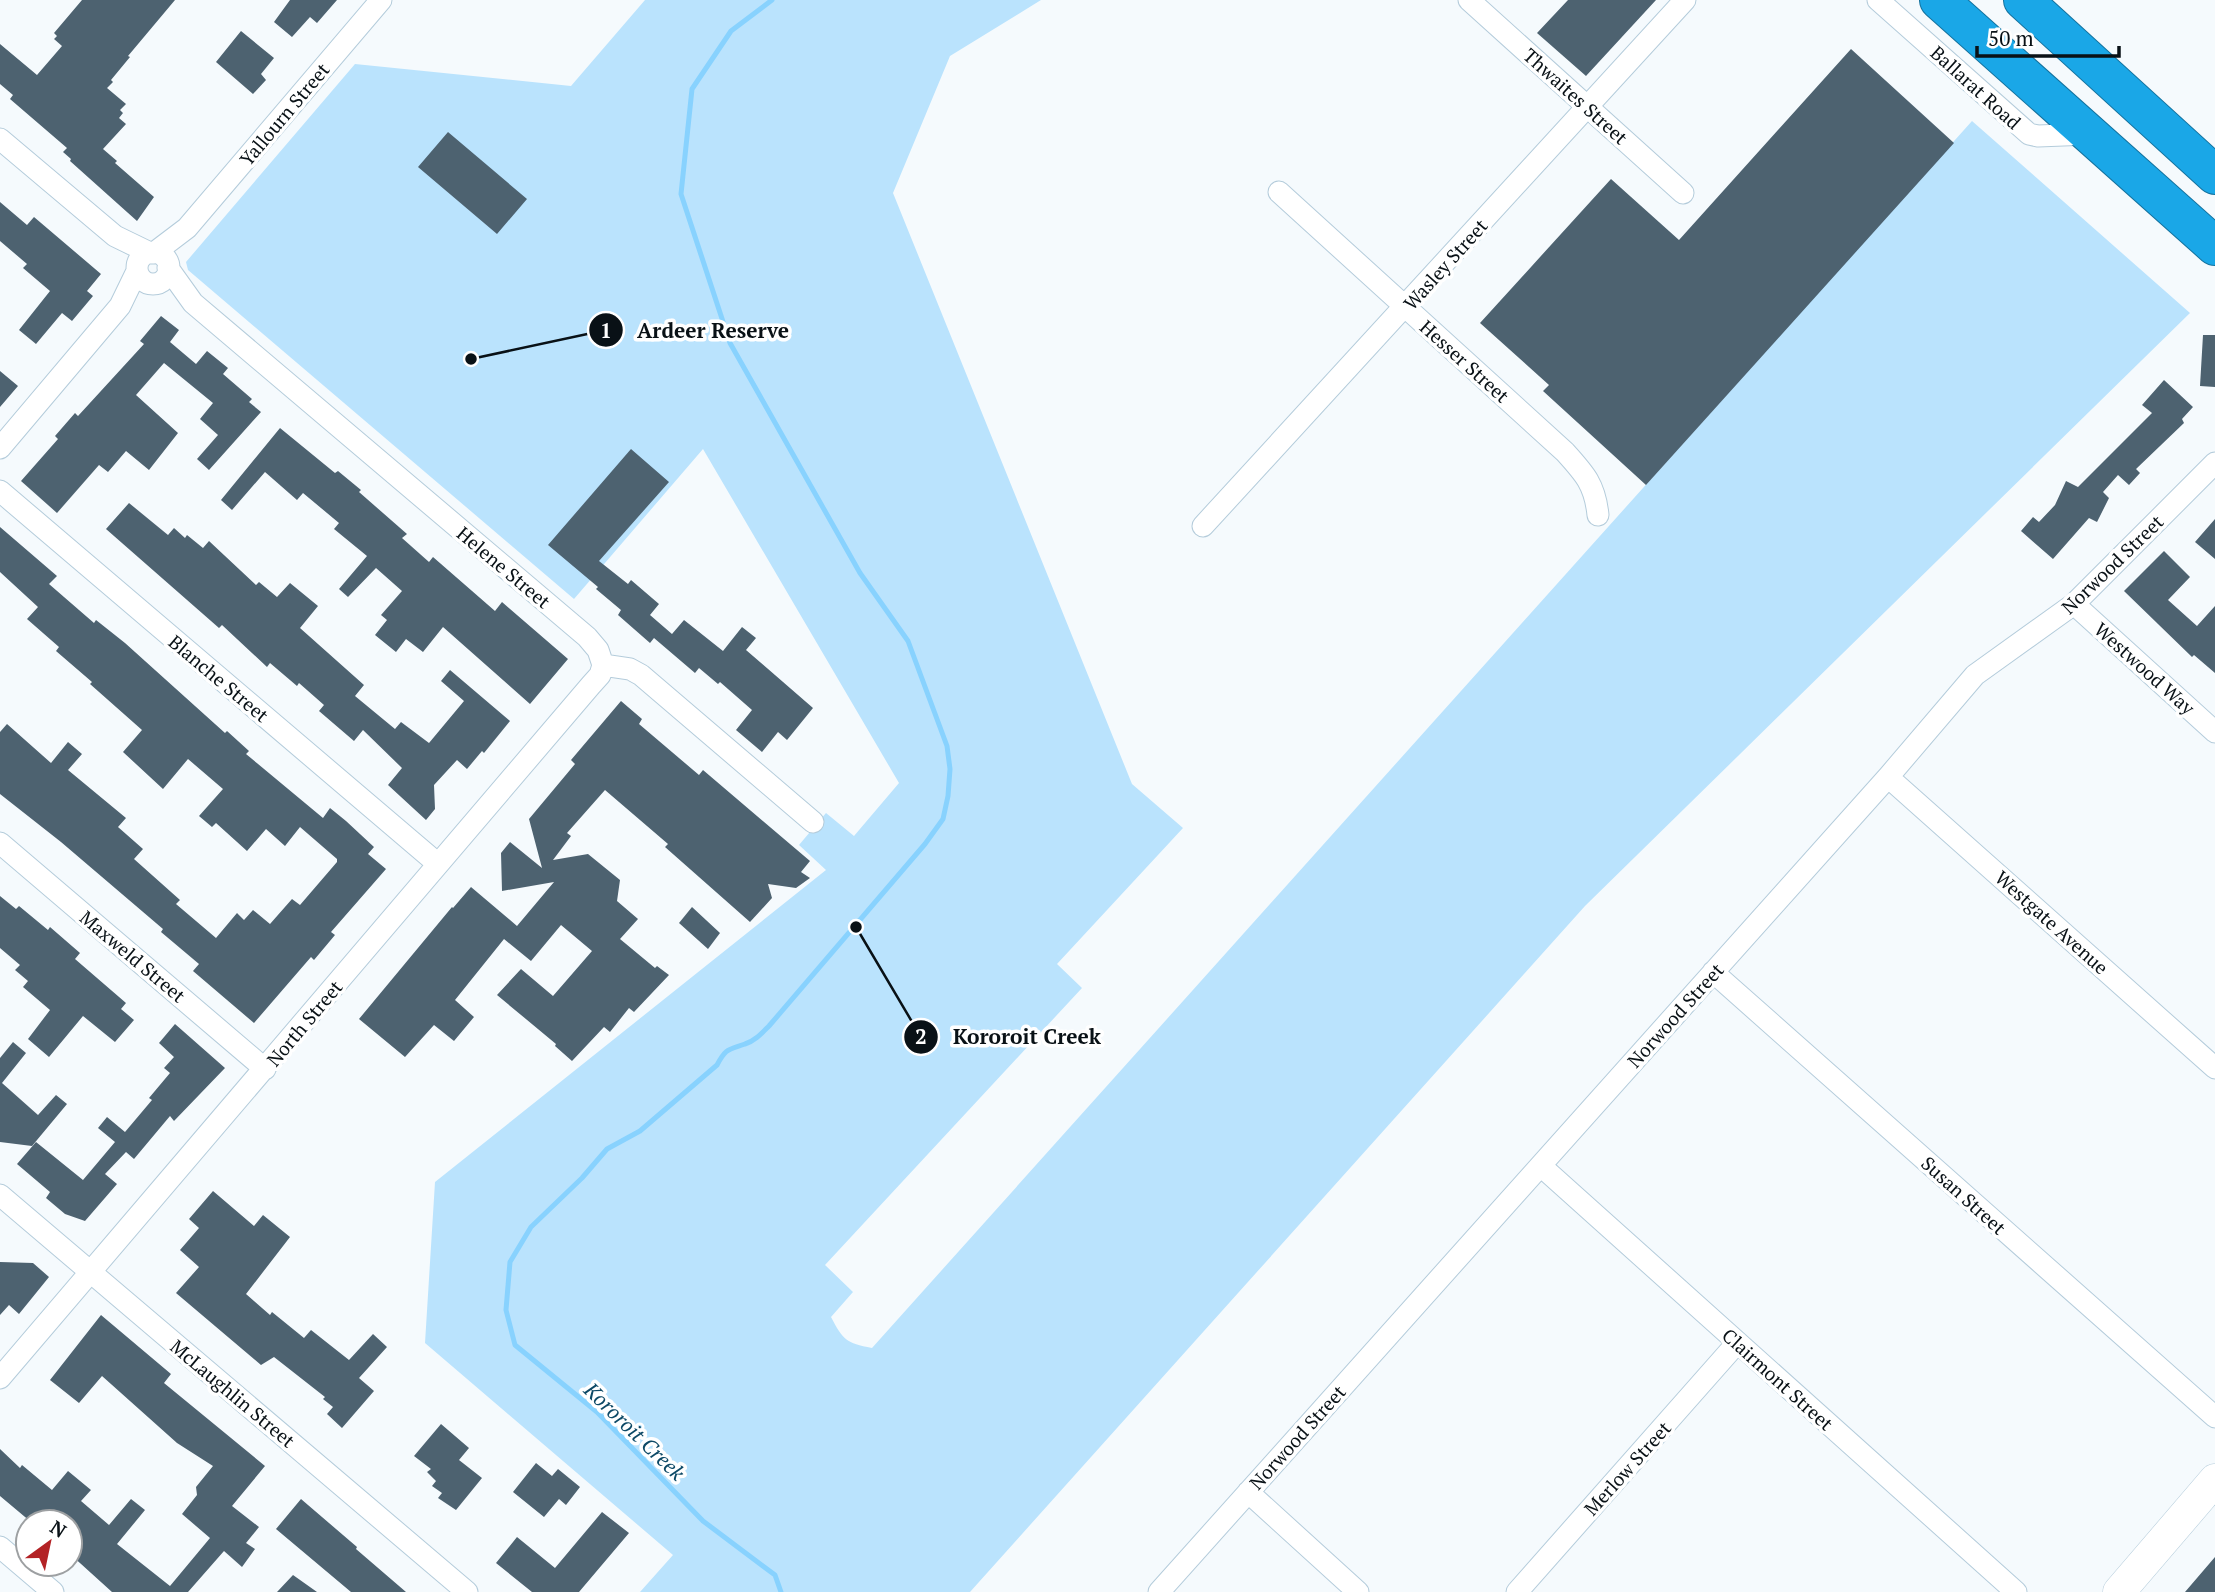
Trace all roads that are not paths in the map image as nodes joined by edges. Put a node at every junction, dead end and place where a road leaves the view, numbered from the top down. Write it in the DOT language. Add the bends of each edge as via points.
graph roads {
  1 [pos="381,0"];
  2 [pos="1469,0"];
  3 [pos="1685,0"];
  4 [pos="1878,0"];
  5 [pos="2023,0"];
  6 [pos="1944,2"];
  7 [pos="1588,107"];
  8 [pos="2089,134"];
  9 [pos="0,139"];
  10 [pos="2215,175"];
  11 [pos="1279,192"];
  12 [pos="1683,193"];
  13 [pos="2215,246"];
  14 [pos="153,268"];
  15 [pos="1405,307"];
  16 [pos="0,448"];
  17 [pos="2215,463"];
  18 [pos="0,491"];
  19 [pos="1598,515"];
  20 [pos="1203,526"];
  21 [pos="2074,604"];
  22 [pos="603,665"];
  23 [pos="2215,732"];
  24 [pos="1888,777"];
  25 [pos="813,822"];
  26 [pos="0,843"];
  27 [pos="438,864"];
  28 [pos="1713,972"];
  29 [pos="2215,1068"];
  30 [pos="265,1069"];
  31 [pos="1541,1166"];
  32 [pos="0,1195"];
  33 [pos="91,1272"];
  34 [pos="1737,1343"];
  35 [pos="0,1378"];
  36 [pos="2215,1417"];
  37 [pos="2215,1480"];
  38 [pos="1248,1492"];
  39 [pos="0,1546"];
  40 [pos="53,1592"];
  41 [pos="467,1592"];
  42 [pos="1159,1592"];
  43 [pos="1358,1592"];
  44 [pos="1517,1592"];
  45 [pos="2016,1592"];
  46 [pos="2119,1592"];
  1 -- 14 [label="street, Yallourn Street"];
  2 -- 7 [label="street, Thwaites Street"];
  3 -- 7 [label="street, Wasley Street"];
  4 -- 8 [label="street, Ballarat Road" via="2029,134"];
  5 -- 10 [label="highway"];
  6 -- 8 [label="highway"];
  7 -- 12 [label="street, Thwaites Street"];
  7 -- 15 [label="street, Wasley Street"];
  8 -- 13 [label="highway"];
  9 -- 14 [label="street, Helene Street"];
  11 -- 15 [label="street, Hesser Street"];
  14 -- 16 [label="street, Yallourn Street"];
  14 -- 22 [label="street, Helene Street" via="587,637"];
  15 -- 19 [label="street, Hesser Street" via="1585,473 1596,496"];
  15 -- 20 [label="street, Wasley Street"];
  17 -- 21 [label="street, Norwood Street"];
  18 -- 27 [label="street, Blanche Street"];
  21 -- 23 [label="street, Westwood Way"];
  21 -- 24 [label="street, Norwood Street" via="1975,675"];
  22 -- 25 [label="street" via="630,669 641,676"];
  22 -- 27 [label="street, North Street" via="592,685"];
  24 -- 28 [label="street, Norwood Street"];
  24 -- 29 [label="street, Westgate Avenue"];
  26 -- 30 [label="street, Maxweld Street"];
  27 -- 30 [label="street, North Street"];
  28 -- 31 [label="street, Norwood Street"];
  28 -- 36 [label="street, Susan Street"];
  30 -- 33 [label="street, North Street"];
  31 -- 34 [label="street, Clairmont Street"];
  31 -- 38 [label="street, Norwood Street"];
  32 -- 33 [label="street, McLaughlin Street"];
  33 -- 35 [label="street, North Street"];
  33 -- 41 [label="street, McLaughlin Street"];
  34 -- 44 [label="street, Merlow Street"];
  34 -- 45 [label="street, Clairmont Street"];
  37 -- 46 [label="street"];
  38 -- 42 [label="street, Norwood Street"];
  38 -- 43 [label="street"];
  39 -- 40 [label="street"];
}
